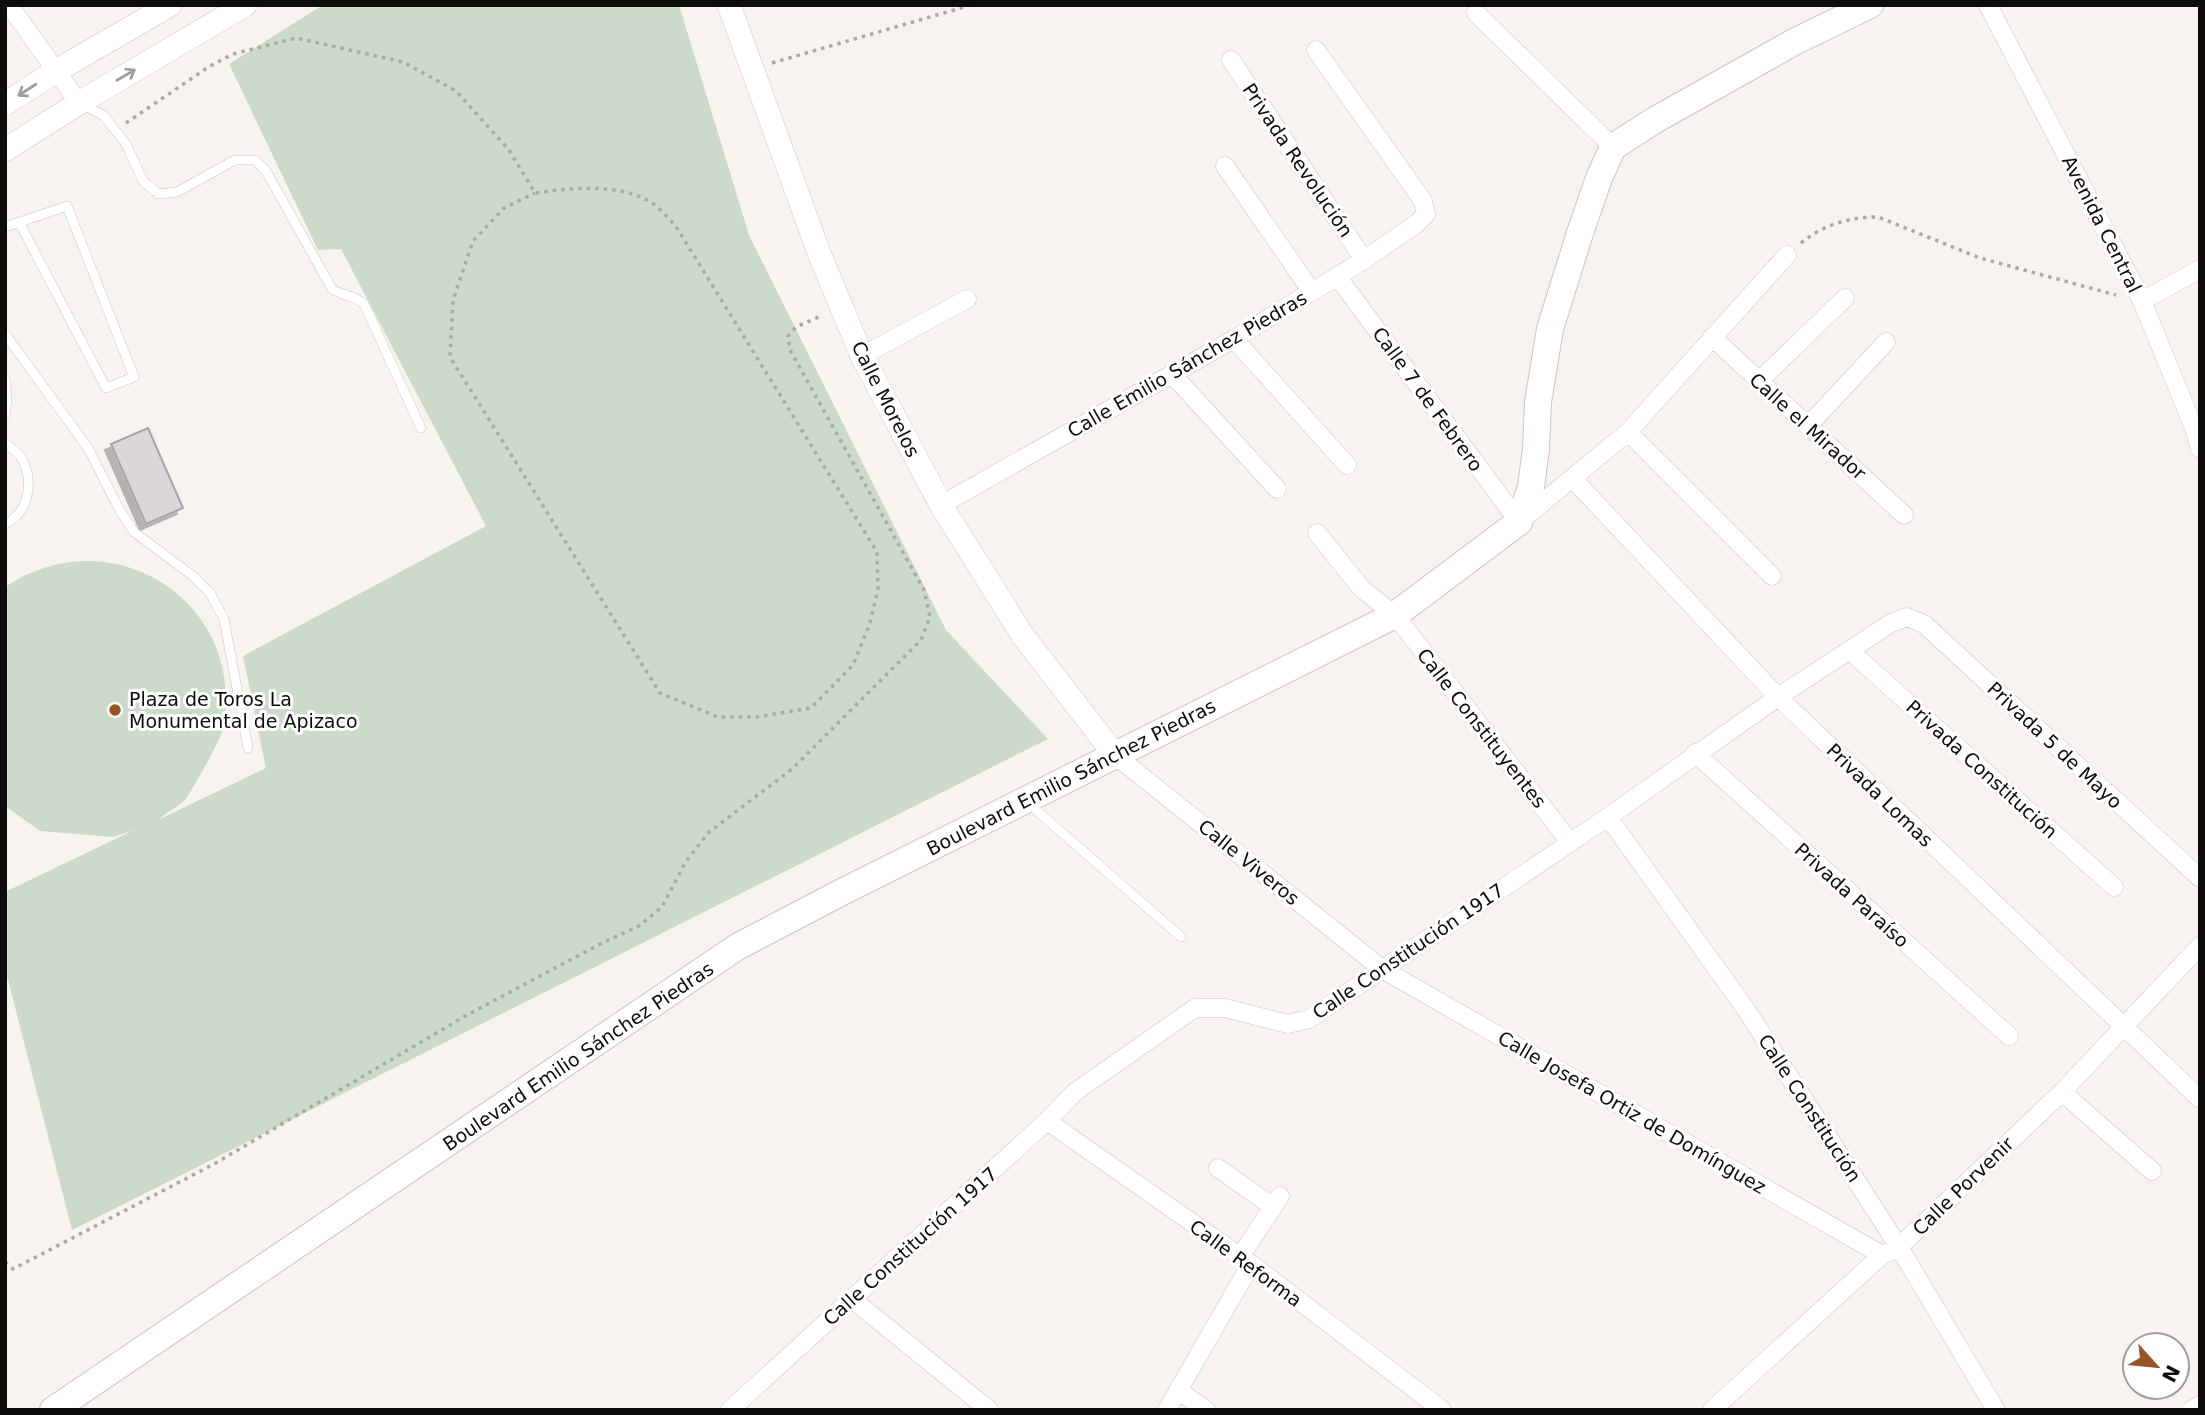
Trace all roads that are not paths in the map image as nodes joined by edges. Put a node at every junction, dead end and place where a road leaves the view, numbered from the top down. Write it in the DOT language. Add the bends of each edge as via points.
graph roads {
  1 [pos="9,5"];
  2 [pos="170,5"];
  3 [pos="245,5"];
  4 [pos="729,5"];
  5 [pos="1870,5"];
  6 [pos="1988,5"];
  7 [pos="22,13"];
  8 [pos="1476,13"];
  9 [pos="1316,50"];
  10 [pos="1231,60"];
  11 [pos="56,71"];
  12 [pos="79,103"];
  13 [pos="5,104"];
  14 [pos="1613,147"];
  15 [pos="5,150"];
  16 [pos="1225,166"];
  17 [pos="19,222"];
  18 [pos="5,227"];
  19 [pos="1787,255"];
  20 [pos="1364,260"];
  21 [pos="2200,270"];
  22 [pos="1337,276"];
  23 [pos="1312,292"];
  24 [pos="1844,298"];
  25 [pos="967,299"];
  26 [pos="2142,301"];
  27 [pos="5,334"];
  28 [pos="1712,337"];
  29 [pos="1234,339"];
  30 [pos="1885,342"];
  31 [pos="862,356"];
  32 [pos="1173,375"];
  33 [pos="5,379"];
  34 [pos="1758,382"];
  35 [pos="5,416"];
  36 [pos="1808,426"];
  37 [pos="421,428"];
  38 [pos="1628,432"];
  39 [pos="5,443"];
  40 [pos="2200,449"];
  41 [pos="1348,465"];
  42 [pos="1573,479"];
  43 [pos="1278,489"];
  44 [pos="941,505"];
  45 [pos="1904,515"];
  46 [pos="1519,522"];
  47 [pos="5,524"];
  48 [pos="1317,533"];
  49 [pos="1772,576"];
  50 [pos="1395,615"];
  51 [pos="1907,617"];
  52 [pos="1850,651"];
  53 [pos="1778,697"];
  54 [pos="248,748"];
  55 [pos="1695,753"];
  56 [pos="1115,755"];
  57 [pos="1025,800"];
  58 [pos="1608,817"];
  59 [pos="1569,841"];
  60 [pos="2200,878"];
  61 [pos="2114,887"];
  62 [pos="1181,937"];
  63 [pos="2198,950"];
  64 [pos="1382,969"];
  65 [pos="2125,1027"];
  66 [pos="2009,1036"];
  67 [pos="2062,1092"];
  68 [pos="2200,1099"];
  69 [pos="1047,1121"];
  70 [pos="1218,1168"];
  71 [pos="2152,1171"];
  72 [pos="1899,1247"];
  73 [pos="1882,1255"];
  74 [pos="1245,1260"];
  75 [pos="852,1300"];
  76 [pos="1178,1391"];
  77 [pos="2200,1405"];
  78 [pos="53,1410"];
  79 [pos="730,1410"];
  80 [pos="989,1410"];
  81 [pos="1167,1410"];
  82 [pos="1206,1410"];
  83 [pos="1442,1410"];
  84 [pos="1712,1410"];
  85 [pos="1996,1410"];
  86 [pos="2190,1410"];
  1 -- 7 [label="street"];
  2 -- 11 [label="street"];
  12 -- 3 [label="street, one-way"];
  4 -- 31 [label="street, Calle Morelos" via="819,253"];
  5 -- 14 [label="main road" via="1794,42"];
  6 -- 26 [label="street, Avenida Central"];
  7 -- 11 [label="street"];
  8 -- 14 [label="street"];
  9 -- 20 [label="street, Calle Emilio Sánchez Piedras" via="1423,201 1426,214"];
  10 -- 20 [label="street, Privada Revolución"];
  11 -- 12 [label="street"];
  11 -- 13 [label="street, one-way"];
  12 -- 15 [label="street"];
  12 -- 37 [label="lane" via="103,115 126,145 143,181 158,194 177,192 236,160 255,160 266,170 332,289 364,304"];
  14 -- 46 [label="main road" via="1550,328 1531,487"];
  16 -- 23 [label="street"];
  17 -- 17 [label="lane" via="106,388 134,377 67,206"];
  17 -- 18 [label="lane"];
  19 -- 28 [label="street"];
  20 -- 22 [label="street, Calle Emilio Sánchez Piedras"];
  21 -- 26 [label="street"];
  22 -- 23 [label="street, Calle Emilio Sánchez Piedras"];
  22 -- 46 [label="street, Calle 7 de Febrero"];
  23 -- 29 [label="street, Calle Emilio Sánchez Piedras"];
  24 -- 34 [label="street"];
  25 -- 31 [label="street"];
  26 -- 40 [label="street, Avenida Central"];
  27 -- 54 [label="lane" via="88,448 134,533 210,593 224,619"];
  28 -- 34 [label="street, Calle el Mirador"];
  28 -- 38 [label="street"];
  29 -- 32 [label="street, Calle Emilio Sánchez Piedras"];
  29 -- 41 [label="street"];
  30 -- 36 [label="street"];
  31 -- 44 [label="street, Calle Morelos"];
  32 -- 43 [label="street"];
  32 -- 44 [label="street, Calle Emilio Sánchez Piedras"];
  33 -- 35 [label="lane"];
  34 -- 36 [label="street, Calle el Mirador"];
  36 -- 45 [label="street, Calle el Mirador"];
  38 -- 42 [label="street"];
  38 -- 49 [label="street"];
  39 -- 47 [label="lane" via="21,457 30,480 25,504"];
  42 -- 46 [label="street"];
  42 -- 53 [label="street, Privada Lomas"];
  44 -- 56 [label="street, Calle Morelos" via="1023,636"];
  46 -- 50 [label="main road, Boulevard Emilio Sánchez Piedras"];
  48 -- 50 [label="street" via="1362,589"];
  50 -- 56 [label="main road, Boulevard Emilio Sánchez Piedras"];
  50 -- 59 [label="street, Calle Constituyentes"];
  51 -- 52 [label="street, Calle Constitución 1917"];
  51 -- 60 [label="street, Privada 5 de Mayo" via="1924,624"];
  52 -- 53 [label="street, Calle Constitución 1917"];
  52 -- 61 [label="street, Privada Constitución"];
  53 -- 55 [label="street, Calle Constitución 1917"];
  53 -- 65 [label="street, Privada Lomas"];
  55 -- 58 [label="street, Calle Constitución 1917"];
  55 -- 66 [label="street, Privada Paraíso"];
  56 -- 57 [label="main road, Boulevard Emilio Sánchez Piedras"];
  56 -- 64 [label="street, Calle Viveros"];
  57 -- 62 [label="lane"];
  57 -- 78 [label="main road, Boulevard Emilio Sánchez Piedras" via="737,947"];
  58 -- 59 [label="street, Calle Constitución 1917"];
  58 -- 72 [label="street, Calle Constitución" via="1747,1011"];
  59 -- 64 [label="street, Calle Constitución 1917"];
  63 -- 65 [label="street, Calle Porvenir"];
  64 -- 69 [label="street, Calle Constitución 1917" via="1309,1018 1288,1024 1225,1008 1195,1007 1075,1092"];
  64 -- 73 [label="street, Calle Josefa Ortiz de Domínguez"];
  65 -- 67 [label="street, Calle Porvenir"];
  65 -- 68 [label="street, Privada Lomas"];
  67 -- 71 [label="street"];
  67 -- 72 [label="street, Calle Porvenir"];
  69 -- 74 [label="street, Calle Reforma"];
  69 -- 75 [label="street, Calle Constitución 1917"];
  70 -- 74 [label="street" via="1277,1201"];
  72 -- 73 [label="street, Calle Porvenir"];
  72 -- 85 [label="street, Calle Constitución"];
  73 -- 84 [label="street, Calle Porvenir"];
  74 -- 76 [label="street"];
  74 -- 83 [label="street, Calle Reforma"];
  75 -- 79 [label="street, Calle Constitución 1917"];
  75 -- 80 [label="street"];
  76 -- 81 [label="street"];
  76 -- 82 [label="street"];
  77 -- 86 [label="street"];
}
